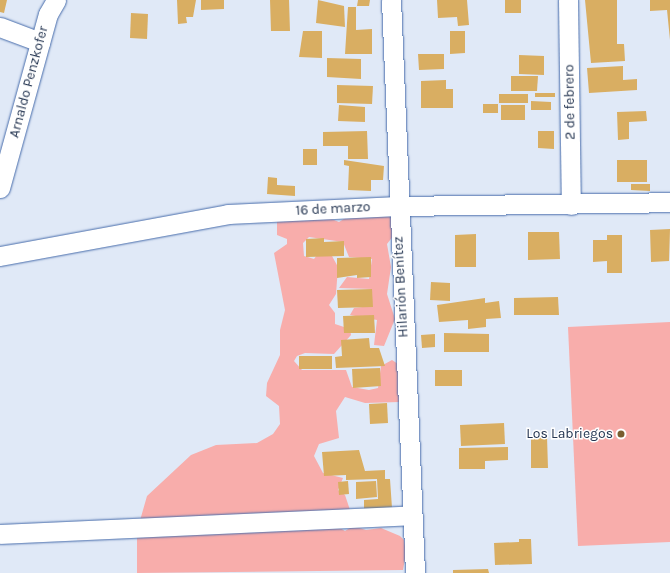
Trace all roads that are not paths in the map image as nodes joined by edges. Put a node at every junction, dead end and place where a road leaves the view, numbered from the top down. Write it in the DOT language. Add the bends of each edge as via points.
graph roads {
  1 [pos="56,0"];
  2 [pos="391,0"];
  3 [pos="568,0"];
  4 [pos="0,27"];
  5 [pos="40,42"];
  6 [pos="0,188"];
  7 [pos="670,202"];
  8 [pos="571,205"];
  9 [pos="398,206"];
  10 [pos="0,256"];
  11 [pos="412,515"];
  12 [pos="0,534"];
  13 [pos="415,573"];
  1 -- 5 [label="street, Arnaldo Penzkofer" via="48,14"];
  2 -- 9 [label="street, Hilarión Benítez"];
  3 -- 8 [label="street, 2 de febrero"];
  4 -- 5 [label="street"];
  5 -- 6 [label="street, Arnaldo Penzkofer"];
  7 -- 8 [label="street, 16 de marzo"];
  8 -- 9 [label="street, 16 de marzo"];
  9 -- 10 [label="street, 16 de marzo" via="228,214"];
  9 -- 11 [label="street, Hilarión Benítez"];
  11 -- 12 [label="street"];
  11 -- 13 [label="street, Hilarión Benítez"];
}
